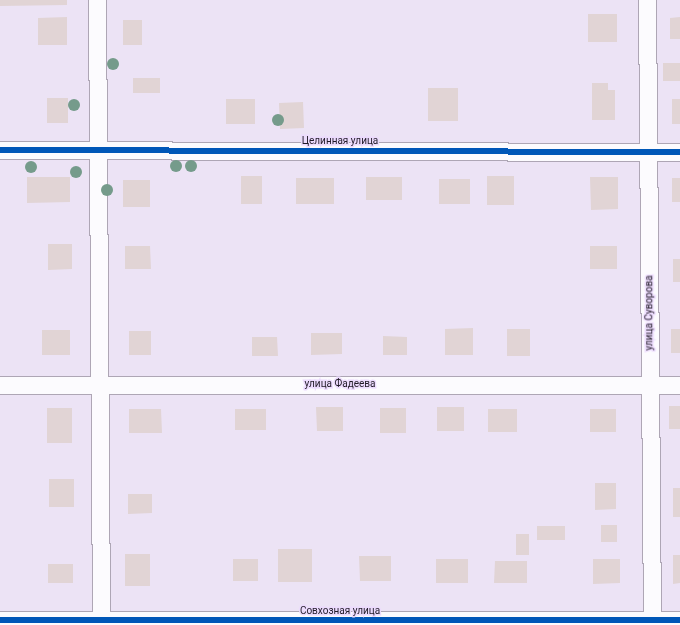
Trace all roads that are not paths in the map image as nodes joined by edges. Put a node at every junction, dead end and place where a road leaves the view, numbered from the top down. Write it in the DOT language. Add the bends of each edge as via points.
graph roads {
  1 [pos="97,0"];
  2 [pos="647,0"];
  3 [pos="0,150"];
  4 [pos="98,150"];
  5 [pos="680,152"];
  6 [pos="648,153"];
  7 [pos="99,384"];
  8 [pos="0,385"];
  9 [pos="649,385"];
  10 [pos="680,385"];
  11 [pos="0,620"];
  12 [pos="680,620"];
  13 [pos="101,623"];
  14 [pos="652,623"];
  1 -- 4 [label="street"];
  2 -- 6 [label="street, улица Суворова"];
  3 -- 4 [label="street, Целинная улица"];
  4 -- 6 [label="street, Целинная улица"];
  4 -- 7 [label="street"];
  5 -- 6 [label="street, Целинная улица"];
  6 -- 9 [label="street, улица Суворова"];
  7 -- 8 [label="street, улица Фадеева"];
  7 -- 9 [label="street, улица Фадеева"];
  7 -- 13 [label="street"];
  9 -- 10 [label="street, улица Фадеева"];
  9 -- 14 [label="street, улица Суворова"];
  11 -- 13 [label="street, Совхозная улица"];
  12 -- 14 [label="street, Совхозная улица"];
  13 -- 14 [label="street, Совхозная улица"];
}
